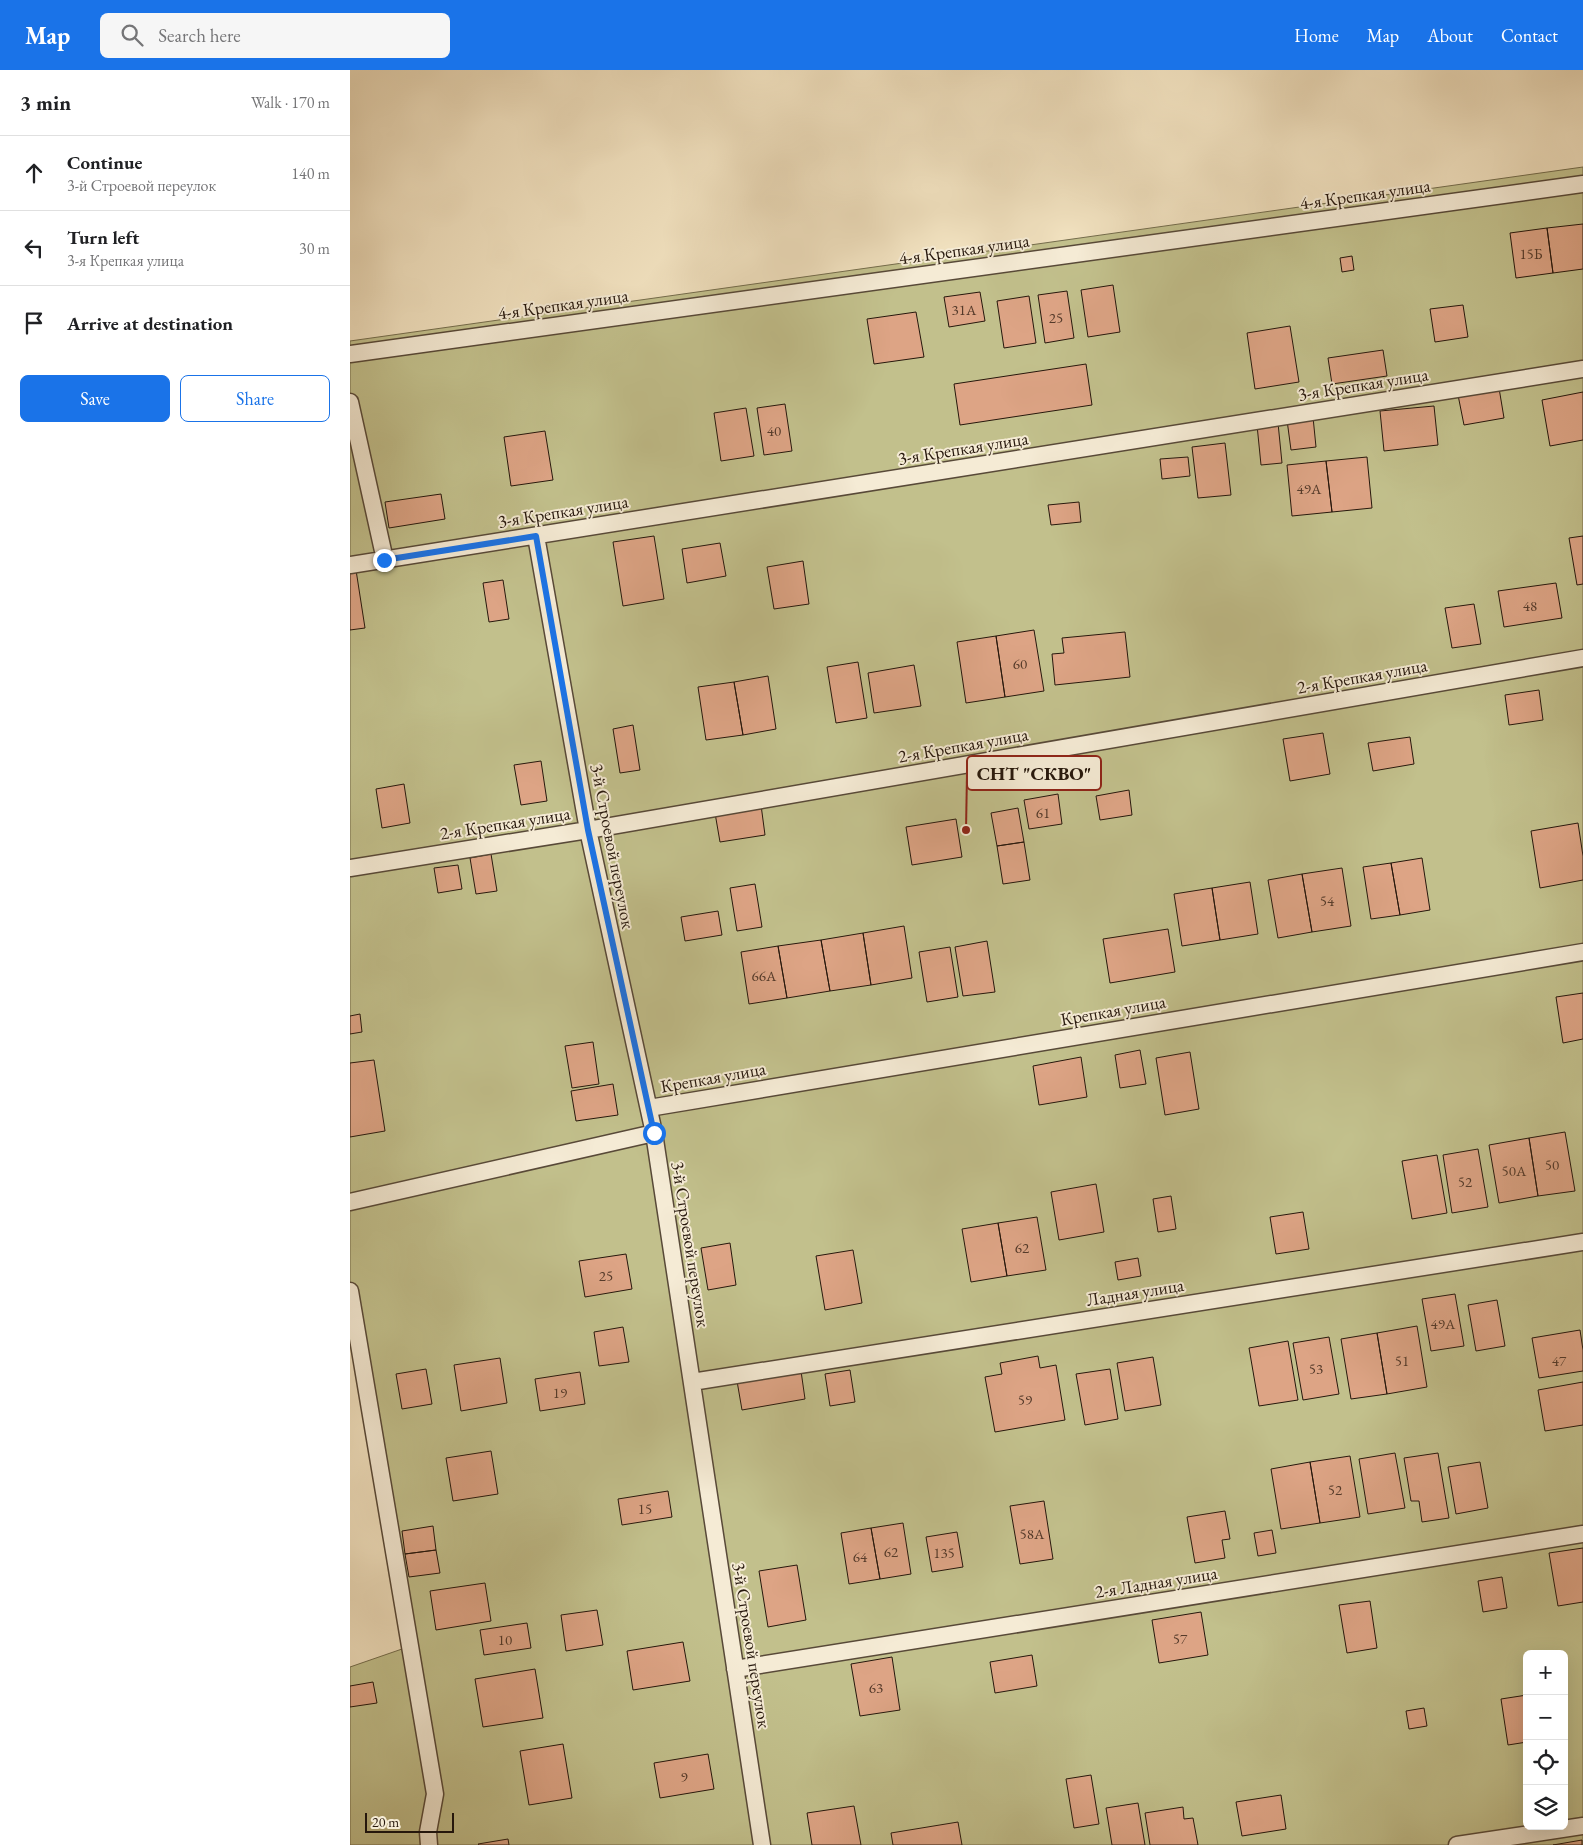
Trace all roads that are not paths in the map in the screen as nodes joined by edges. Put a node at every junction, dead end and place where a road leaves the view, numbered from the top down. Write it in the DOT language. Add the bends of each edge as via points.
graph roads {
  1 [pos="1583,184"];
  2 [pos="350,354"];
  3 [pos="1583,370"];
  4 [pos="350,402"];
  5 [pos="536,536"];
  6 [pos="384,560"];
  7 [pos="350,566"];
  8 [pos="1583,658"];
  9 [pos="588,830"];
  10 [pos="350,868"];
  11 [pos="1583,952"];
  12 [pos="649,1108"];
  13 [pos="654,1133"];
  14 [pos="350,1202"];
  15 [pos="1583,1242"];
  16 [pos="350,1291"];
  17 [pos="692,1382"];
  18 [pos="1583,1534"];
  19 [pos="735,1669"];
  20 [pos="1583,1826"];
  21 [pos="429,1845"];
  22 [pos="762,1845"];
  23 [pos="1457,1845"];
  1 -- 2 [label="lane, 4-я Крепкая улица"];
  3 -- 5 [label="lane, 3-я Крепкая улица"];
  4 -- 6 [label="lane"];
  5 -- 6 [label="lane, 3-я Крепкая улица"];
  5 -- 9 [label="lane, 3-й Строевой переулок"];
  6 -- 7 [label="lane, 3-я Крепкая улица"];
  8 -- 9 [label="lane, 2-я Крепкая улица"];
  9 -- 10 [label="lane, 2-я Крепкая улица"];
  9 -- 12 [label="lane, 3-й Строевой переулок"];
  11 -- 12 [label="lane, Крепкая улица"];
  12 -- 13 [label="lane, 3-й Строевой переулок"];
  13 -- 14 [label="lane"];
  13 -- 17 [label="lane, 3-й Строевой переулок"];
  15 -- 17 [label="lane, Ладная улица"];
  16 -- 21 [label="lane" via="435,1794 428,1832"];
  17 -- 19 [label="lane, 3-й Строевой переулок"];
  18 -- 19 [label="lane, 2-я Ладная улица"];
  19 -- 22 [label="lane, 3-й Строевой переулок"];
  20 -- 23 [label="lane"];
}
